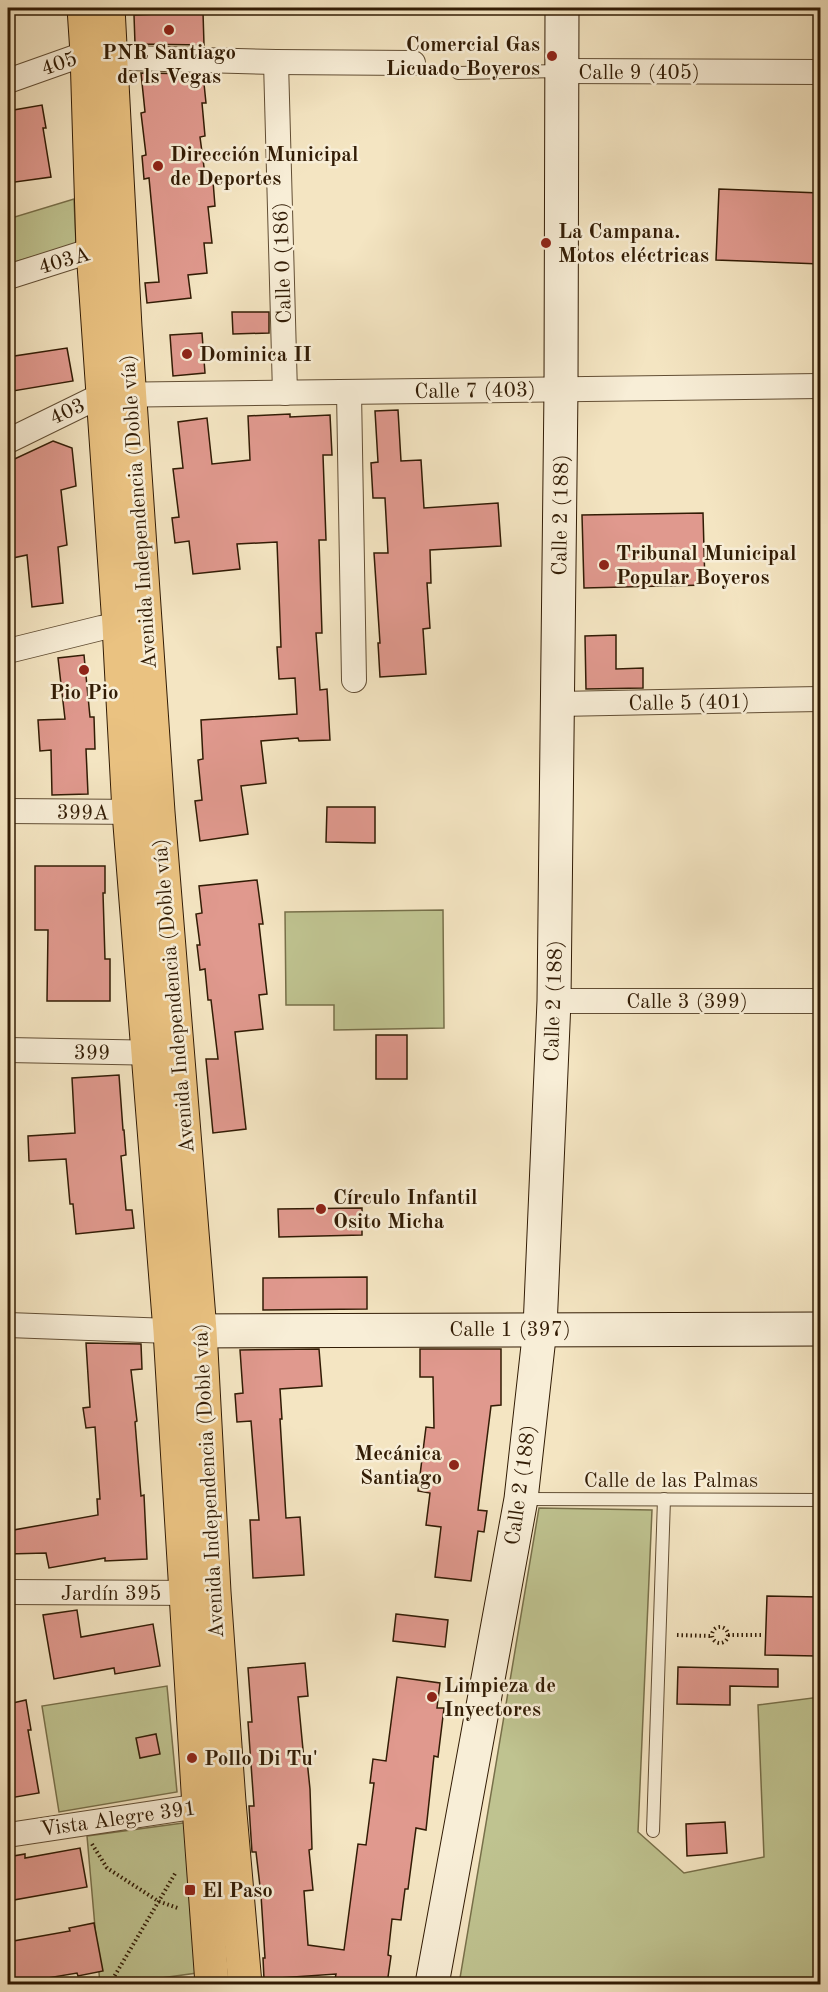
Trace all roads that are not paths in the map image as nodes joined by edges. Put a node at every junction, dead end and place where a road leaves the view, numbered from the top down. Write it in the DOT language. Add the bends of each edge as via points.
graph roads {
  1 [pos="84,8"];
  2 [pos="108,8"];
  3 [pos="562,8"];
  4 [pos="99,54"];
  5 [pos="276,62"];
  6 [pos="413,63"];
  7 [pos="561,71"];
  8 [pos="820,72"];
  9 [pos="458,73"];
  10 [pos="8,81"];
  11 [pos="107,249"];
  12 [pos="8,277"];
  13 [pos="820,386"];
  14 [pos="561,389"];
  15 [pos="349,392"];
  16 [pos="285,393"];
  17 [pos="116,395"];
  18 [pos="8,441"];
  19 [pos="132,623"];
  20 [pos="8,651"];
  21 [pos="354,680"];
  22 [pos="820,699"];
  23 [pos="558,704"];
  24 [pos="8,811"];
  25 [pos="144,812"];
  26 [pos="554,1001"];
  27 [pos="820,1001"];
  28 [pos="8,1050"];
  29 [pos="163,1053"];
  30 [pos="8,1325"];
  31 [pos="540,1328"];
  32 [pos="820,1329"];
  33 [pos="185,1331"];
  34 [pos="521,1499"];
  35 [pos="664,1499"];
  36 [pos="820,1500"];
  37 [pos="8,1592"];
  38 [pos="201,1593"];
  39 [pos="214,1804"];
  40 [pos="653,1831"];
  41 [pos="8,1835"];
  42 [pos="212,1984"];
  43 [pos="245,1984"];
  44 [pos="432,1984"];
  1 -- 4 [label="main road, Avenida Independencia (Doble vía)"];
  2 -- 4 [label="main road, Avenida Independencia (Doble vía)"];
  3 -- 7 [label="main road, Calle 2 (188)"];
  4 -- 5 [label="street"];
  4 -- 10 [label="street, 405"];
  4 -- 11 [label="main road, Avenida Independencia (Doble vía)"];
  5 -- 6 [label="street"];
  5 -- 16 [label="street, Calle 0 (186)"];
  7 -- 8 [label="street, Calle 9 (405)"];
  7 -- 9 [label="lane, Calle 9 (405)"];
  7 -- 14 [label="main road, Calle 2 (188)"];
  11 -- 12 [label="street, 403A"];
  11 -- 17 [label="main road, Avenida Independencia (Doble vía)"];
  13 -- 14 [label="street, Calle 7 (403)"];
  14 -- 15 [label="street, Calle 7 (403)"];
  14 -- 23 [label="main road, Calle 2 (188)"];
  15 -- 16 [label="street, Calle 7 (403)"];
  15 -- 21 [label="street"];
  16 -- 17 [label="street, Calle 7 (403)"];
  17 -- 18 [label="street, 403"];
  17 -- 19 [label="main road, Avenida Independencia (Doble vía)"];
  19 -- 20 [label="street"];
  19 -- 25 [label="main road, Avenida Independencia (Doble vía)"];
  22 -- 23 [label="street, Calle 5 (401)"];
  23 -- 26 [label="main road, Calle 2 (188)"];
  24 -- 25 [label="street, 399A"];
  25 -- 29 [label="main road, Avenida Independencia (Doble vía)"];
  26 -- 27 [label="street, Calle 3 (399)"];
  26 -- 31 [label="main road, Calle 2 (188)"];
  28 -- 29 [label="street, 399"];
  29 -- 33 [label="main road, Avenida Independencia (Doble vía)"];
  30 -- 33 [label="street, Calle 1 (397)"];
  31 -- 32 [label="main road, Calle 1 (397)"];
  31 -- 33 [label="main road, Calle 1 (397)"];
  31 -- 34 [label="main road, Calle 2 (188)"];
  33 -- 38 [label="main road, Avenida Independencia (Doble vía)"];
  34 -- 35 [label="lane, Calle de las Palmas"];
  34 -- 44 [label="main road, Calle 2 (188)"];
  35 -- 36 [label="lane, Calle de las Palmas"];
  35 -- 40 [label="lane"];
  37 -- 38 [label="street, Jardín 395"];
  38 -- 39 [label="main road, Avenida Independencia (Doble vía)"];
  39 -- 41 [label="street, Vista Alegre 391"];
  39 -- 42 [label="main road, Avenida Independencia (Doble vía)" via="208,1928"];
  39 -- 43 [label="main road, Avenida Independencia (Doble vía)"];
}
